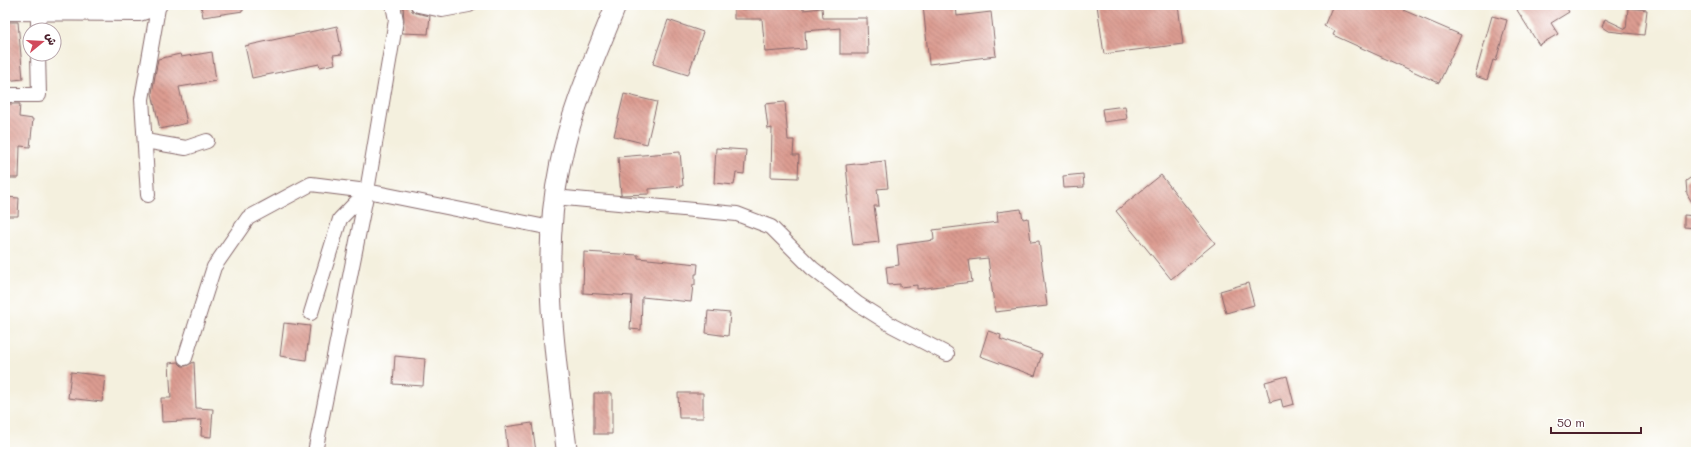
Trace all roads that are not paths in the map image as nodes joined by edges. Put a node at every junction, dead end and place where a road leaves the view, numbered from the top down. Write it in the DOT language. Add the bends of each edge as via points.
graph roads {
  1 [pos="394,5"];
  2 [pos="418,5"];
  3 [pos="469,5"];
  4 [pos="616,5"];
  5 [pos="159,6"];
  6 [pos="5,13"];
  7 [pos="38,13"];
  8 [pos="38,22"];
  9 [pos="38,62"];
  10 [pos="5,95"];
  11 [pos="145,141"];
  12 [pos="207,141"];
  13 [pos="367,191"];
  14 [pos="148,195"];
  15 [pos="554,197"];
  16 [pos="551,228"];
  17 [pos="311,313"];
  18 [pos="947,354"];
  19 [pos="185,358"];
  20 [pos="315,452"];
  21 [pos="567,452"];
  1 -- 13 [label="street" via="396,20"];
  2 -- 3 [label="street" via="442,10"];
  4 -- 15 [label="street" via="568,134"];
  5 -- 7 [label="street" via="138,14"];
  5 -- 11 [label="street" via="142,99"];
  6 -- 7 [label="street"];
  7 -- 8 [label="street"];
  9 -- 10 [label="street" via="38,96"];
  11 -- 12 [label="street" via="186,148"];
  11 -- 14 [label="street"];
  13 -- 16 [label="street"];
  13 -- 17 [label="street" via="340,219"];
  13 -- 19 [label="street" via="311,184 248,218 214,267"];
  13 -- 20 [label="street"];
  15 -- 16 [label="street"];
  15 -- 18 [label="street" via="737,214 771,227 812,268 858,304 893,326"];
  16 -- 21 [label="street" via="551,318"];
}
